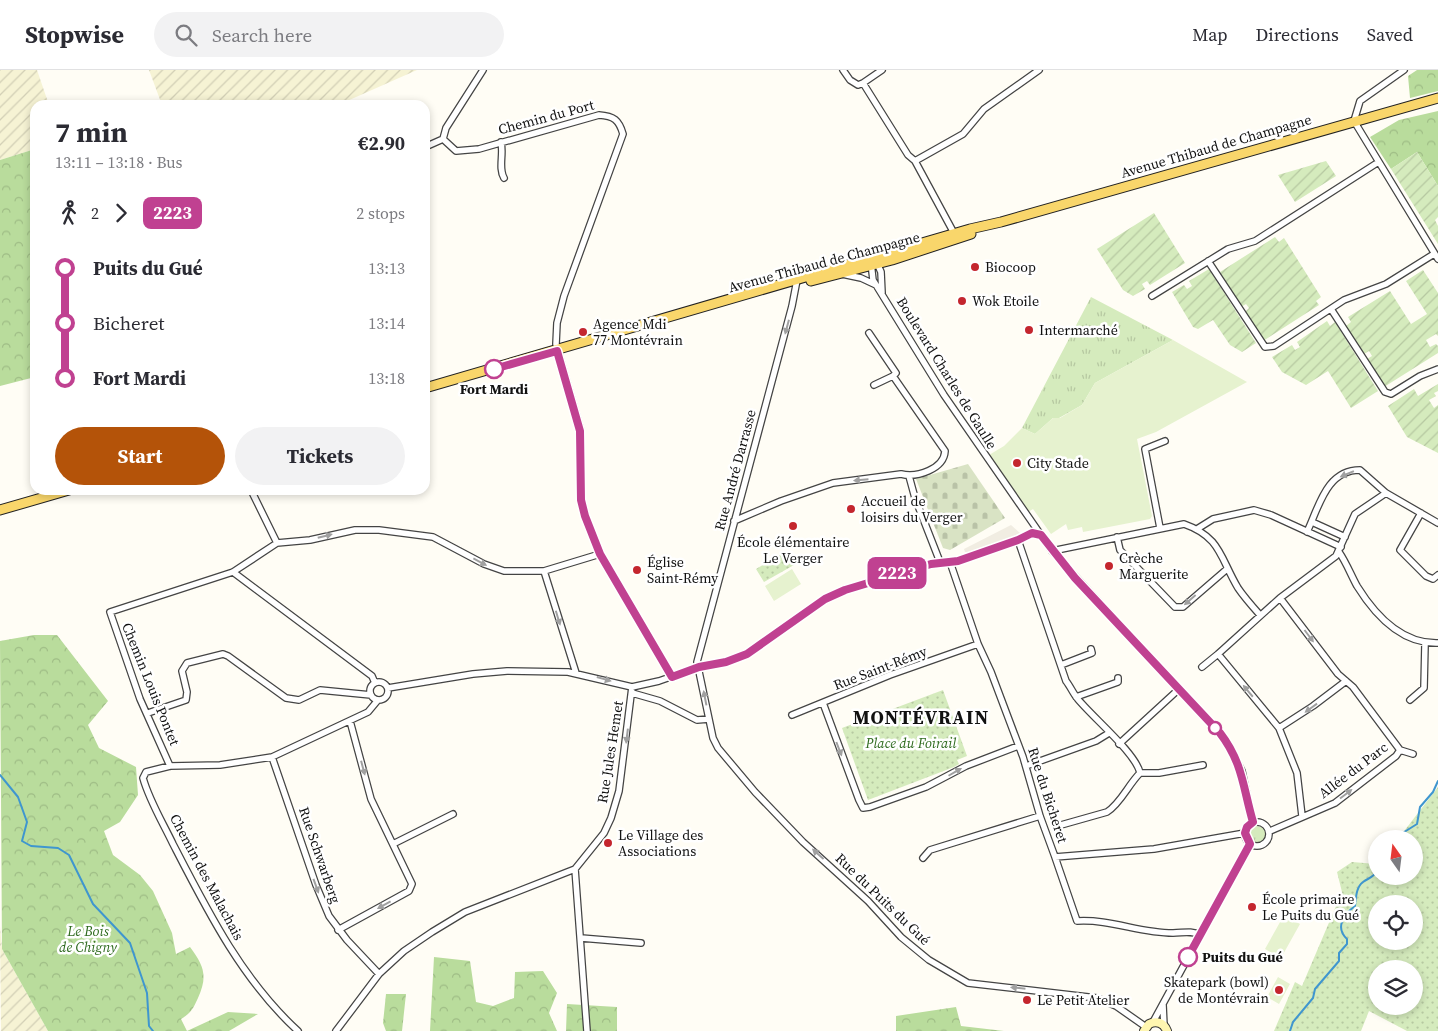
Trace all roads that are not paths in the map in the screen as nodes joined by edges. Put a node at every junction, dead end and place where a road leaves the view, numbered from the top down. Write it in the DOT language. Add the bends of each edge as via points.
graph roads {
  1 [pos="483,70"];
  2 [pos="843,70"];
  3 [pos="882,70"];
  4 [pos="1039,70"];
  5 [pos="1404,70"];
  6 [pos="863,84"];
  7 [pos="1438,98"];
  8 [pos="1354,121"];
  9 [pos="443,138"];
  10 [pos="501,142"];
  11 [pos="430,144"];
  12 [pos="915,161"];
  13 [pos="1377,163"];
  14 [pos="504,178"];
  15 [pos="956,237"];
  16 [pos="1436,256"];
  17 [pos="1208,261"];
  18 [pos="874,263"];
  19 [pos="840,274"];
  20 [pos="796,283"];
  21 [pos="876,286"];
  22 [pos="882,294"];
  23 [pos="1152,296"];
  24 [pos="1331,309"];
  25 [pos="869,333"];
  26 [pos="557,351"];
  27 [pos="1438,369"];
  28 [pos="893,376"];
  29 [pos="874,385"];
  30 [pos="430,387"];
  31 [pos="1165,441"];
  32 [pos="909,476"];
  33 [pos="1386,493"];
  34 [pos="52,495"];
  35 [pos="253,495"];
  36 [pos="0,510"];
  37 [pos="1421,513"];
  38 [pos="734,521"];
  39 [pos="1312,522"];
  40 [pos="1438,524"];
  41 [pos="1160,528"];
  42 [pos="1197,529"];
  43 [pos="1307,532"];
  44 [pos="1041,535"];
  45 [pos="1117,537"];
  46 [pos="1345,537"];
  47 [pos="1018,540"];
  48 [pos="277,543"];
  49 [pos="1340,549"];
  50 [pos="1052,551"];
  51 [pos="600,554"];
  52 [pos="940,562"];
  53 [pos="950,562"];
  54 [pos="1228,569"];
  55 [pos="544,571"];
  56 [pos="233,572"];
  57 [pos="1438,575"];
  58 [pos="1280,598"];
  59 [pos="1260,615"];
  60 [pos="1438,643"];
  61 [pos="978,644"];
  62 [pos="1425,644"];
  63 [pos="1091,649"];
  64 [pos="1218,654"];
  65 [pos="1061,664"];
  66 [pos="699,667"];
  67 [pos="1202,667"];
  68 [pos="576,673"];
  69 [pos="672,677"];
  70 [pos="1118,678"];
  71 [pos="375,683"];
  72 [pos="1343,683"];
  73 [pos="388,688"];
  74 [pos="1179,689"];
  75 [pos="632,690"];
  76 [pos="371,695"];
  77 [pos="1076,697"];
  78 [pos="378,700"];
  79 [pos="1410,700"];
  80 [pos="823,704"];
  81 [pos="148,714"];
  82 [pos="792,715"];
  83 [pos="709,720"];
  84 [pos="350,721"];
  85 [pos="1279,728"];
  86 [pos="1109,733"];
  87 [pos="1119,744"];
  88 [pos="1018,746"];
  89 [pos="1400,750"];
  90 [pos="1413,754"];
  91 [pos="272,757"];
  92 [pos="1203,765"];
  93 [pos="170,766"];
  94 [pos="1026,766"];
  95 [pos="1140,773"];
  96 [pos="453,814"];
  97 [pos="1040,816"];
  98 [pos="1302,816"];
  99 [pos="1253,822"];
  100 [pos="1061,825"];
  101 [pos="1270,832"];
  102 [pos="1245,833"];
  103 [pos="393,844"];
  104 [pos="1250,844"];
  105 [pos="1055,857"];
  106 [pos="922,858"];
  107 [pos="575,869"];
  108 [pos="338,930"];
  109 [pos="1200,935"];
  110 [pos="581,938"];
  111 [pos="641,943"];
  112 [pos="379,974"];
  113 [pos="1163,1005"];
  114 [pos="1147,1027"];
  115 [pos="1166,1028"];
  116 [pos="298,1031"];
  117 [pos="336,1031"];
  118 [pos="587,1031"];
  1 -- 9 [label="street"];
  2 -- 6 [label="street" via="850,80"];
  3 -- 6 [label="street"];
  4 -- 12 [label="street" via="984,109 963,134"];
  5 -- 8 [label="street" via="1360,101"];
  6 -- 12 [label="street"];
  7 -- 8 [label="main road, Avenue Thibaud de Champagne"];
  8 -- 13 [label="street"];
  8 -- 15 [label="main road, Avenue Thibaud de Champagne"];
  9 -- 10 [label="street, Chemin du Port" via="456,151 465,152"];
  9 -- 11 [label="street"];
  10 -- 14 [label="street" via="500,173"];
  10 -- 26 [label="street, Chemin du Port" via="599,115 619,122 622,134 564,296 555,335"];
  12 -- 15 [label="street"];
  13 -- 16 [label="street"];
  13 -- 17 [label="street" via="1255,241 1228,249"];
  15 -- 18 [label="main road, Avenue Thibaud de Champagne"];
  16 -- 24 [label="street"];
  17 -- 23 [label="street"];
  17 -- 24 [label="street" via="1265,347 1274,346"];
  18 -- 19 [label="main road, Avenue Thibaud de Champagne"];
  18 -- 20 [label="main road, Avenue Thibaud de Champagne"];
  18 -- 21 [label="street, Boulevard Charles de Gaulle" via="871,272"];
  18 -- 22 [label="street, Boulevard Charles de Gaulle"];
  19 -- 20 [label="main road, Avenue Thibaud de Champagne"];
  19 -- 21 [label="street" via="861,278"];
  20 -- 26 [label="main road, Avenue Thibaud de Champagne"];
  20 -- 38 [label="street, Rue André Darrasse, one-way"];
  21 -- 22 [label="street, Boulevard Charles de Gaulle"];
  22 -- 44 [label="street, Boulevard Charles de Gaulle" via="944,395"];
  24 -- 27 [label="street" via="1385,392 1391,394"];
  25 -- 28 [label="street" via="896,373"];
  26 -- 30 [label="main road, Avenue Thibaud de Champagne"];
  26 -- 51 [label="street" via="580,431 581,500"];
  28 -- 29 [label="street"];
  28 -- 32 [label="street" via="944,451 944,459 939,466"];
  31 -- 41 [label="street" via="1145,449"];
  32 -- 38 [label="street, one-way" via="901,474 833,483"];
  32 -- 52 [label="street" via="914,498"];
  33 -- 37 [label="street"];
  33 -- 39 [label="street, one-way" via="1360,470 1354,470 1330,483"];
  33 -- 46 [label="street" via="1355,514"];
  34 -- 36 [label="main road"];
  35 -- 48 [label="street"];
  37 -- 40 [label="street"];
  37 -- 57 [label="street" via="1400,550 1426,576 1433,579"];
  38 -- 66 [label="street, Rue André Darrasse" via="697,662"];
  39 -- 43 [label="street"];
  39 -- 46 [label="street"];
  41 -- 42 [label="street" via="1184,524"];
  41 -- 45 [label="street"];
  42 -- 43 [label="street" via="1213,519 1254,510"];
  42 -- 54 [label="street" via="1217,546"];
  43 -- 49 [label="street"];
  44 -- 47 [label="street" via="1032,533"];
  44 -- 50 [label="street, Boulevard Charles de Gaulle"];
  45 -- 50 [label="street"];
  54 -- 45 [label="street, one-way" via="1182,607 1174,607 1120,550"];
  46 -- 49 [label="street"];
  47 -- 53 [label="street"];
  47 -- 65 [label="street"];
  48 -- 55 [label="street, one-way" via="355,530 379,530 433,537 504,572"];
  48 -- 56 [label="street"];
  49 -- 58 [label="street"];
  49 -- 62 [label="street" via="1358,586 1375,609 1394,629"];
  50 -- 74 [label="street, Boulevard Charles de Gaulle"];
  51 -- 55 [label="street"];
  51 -- 69 [label="street"];
  52 -- 53 [label="street"];
  52 -- 66 [label="street" via="845,590 825,599 747,654"];
  53 -- 61 [label="street, Rue du Bicheret"];
  54 -- 59 [label="street"];
  55 -- 68 [label="street, one-way"];
  56 -- 71 [label="street" via="372,676"];
  56 -- 81 [label="street, Chemin Louis Pontet" via="110,612"];
  58 -- 59 [label="street"];
  58 -- 72 [label="street, Allée du Parc, one-way"];
  59 -- 64 [label="street"];
  60 -- 62 [label="street"];
  61 -- 80 [label="street, Rue Saint-Rémy" via="890,675"];
  61 -- 88 [label="street, Rue du Bicheret"];
  62 -- 79 [label="street" via="1424,688"];
  63 -- 65 [label="street" via="1092,653"];
  64 -- 67 [label="street"];
  85 -- 64 [label="street, one-way"];
  65 -- 77 [label="street"];
  66 -- 69 [label="street"];
  83 -- 66 [label="street, Rue du Puits du Gué, one-way"];
  68 -- 73 [label="street" via="473,674"];
  68 -- 75 [label="street, one-way"];
  69 -- 75 [label="street"];
  70 -- 77 [label="street" via="1118,682"];
  71 -- 73 [label="street" via="381,682"];
  71 -- 76 [label="street" via="371,687"];
  72 -- 85 [label="street, one-way"];
  72 -- 89 [label="street, Allée du Parc" via="1353,687"];
  73 -- 78 [label="street" via="386,696"];
  74 -- 87 [label="street"];
  74 -- 99 [label="street, Boulevard Charles de Gaulle" via="1220,733 1232,751 1246,787"];
  75 -- 83 [label="street" via="697,720"];
  75 -- 107 [label="street, Rue Jules Hemet, one-way" via="619,791 611,818 604,833"];
  76 -- 78 [label="street"];
  76 -- 81 [label="street" via="320,690 293,701 223,654 187,663 182,671 186,700"];
  77 -- 86 [label="street"];
  78 -- 84 [label="street" via="368,712"];
  80 -- 82 [label="street, Rue Saint-Rémy"];
  80 -- 88 [label="street, one-way" via="855,792 864,808 926,787 966,766"];
  81 -- 93 [label="street, Chemin Louis Pontet"];
  114 -- 83 [label="street, Rue du Puits du Gué, one-way" via="1116,1006 1097,998 968,983 929,960 901,937 755,792 718,748"];
  84 -- 91 [label="street"];
  84 -- 103 [label="street, one-way" via="371,800"];
  85 -- 98 [label="street" via="1297,773"];
  86 -- 87 [label="street"];
  86 -- 94 [label="street" via="1096,741"];
  87 -- 95 [label="street"];
  88 -- 94 [label="street, Rue du Bicheret"];
  89 -- 90 [label="street"];
  98 -- 89 [label="street, Allée du Parc, one-way" via="1335,803"];
  91 -- 93 [label="street" via="220,765"];
  91 -- 108 [label="street, Rue Schwarberg, one-way" via="316,885"];
  92 -- 95 [label="street"];
  93 -- 116 [label="street, Chemin des Malachais" via="144,774 145,784 160,817 212,917 249,975"];
  94 -- 97 [label="street, Rue du Bicheret"];
  95 -- 100 [label="street" via="1114,808"];
  96 -- 103 [label="street"];
  97 -- 105 [label="street, Rue du Bicheret"];
  97 -- 106 [label="street" via="930,850"];
  98 -- 101 [label="street, Allée du Parc"];
  99 -- 101 [label="street" via="1263,823"];
  99 -- 102 [label="street"];
  101 -- 104 [label="street" via="1264,845"];
  102 -- 104 [label="street"];
  102 -- 105 [label="street, Rue du Bicheret" via="1154,849"];
  103 -- 108 [label="street, one-way" via="411,888"];
  104 -- 109 [label="street"];
  105 -- 109 [label="street" via="1076,921 1110,922 1139,931 1188,931"];
  107 -- 110 [label="street"];
  107 -- 112 [label="street" via="465,912 404,951"];
  108 -- 112 [label="street, Rue Schwarberg"];
  109 -- 113 [label="street"];
  110 -- 111 [label="street"];
  110 -- 118 [label="street"];
  112 -- 117 [label="street"];
  113 -- 114 [label="street"];
  113 -- 115 [label="street"];
  114 -- 115 [label="main road"];
}
